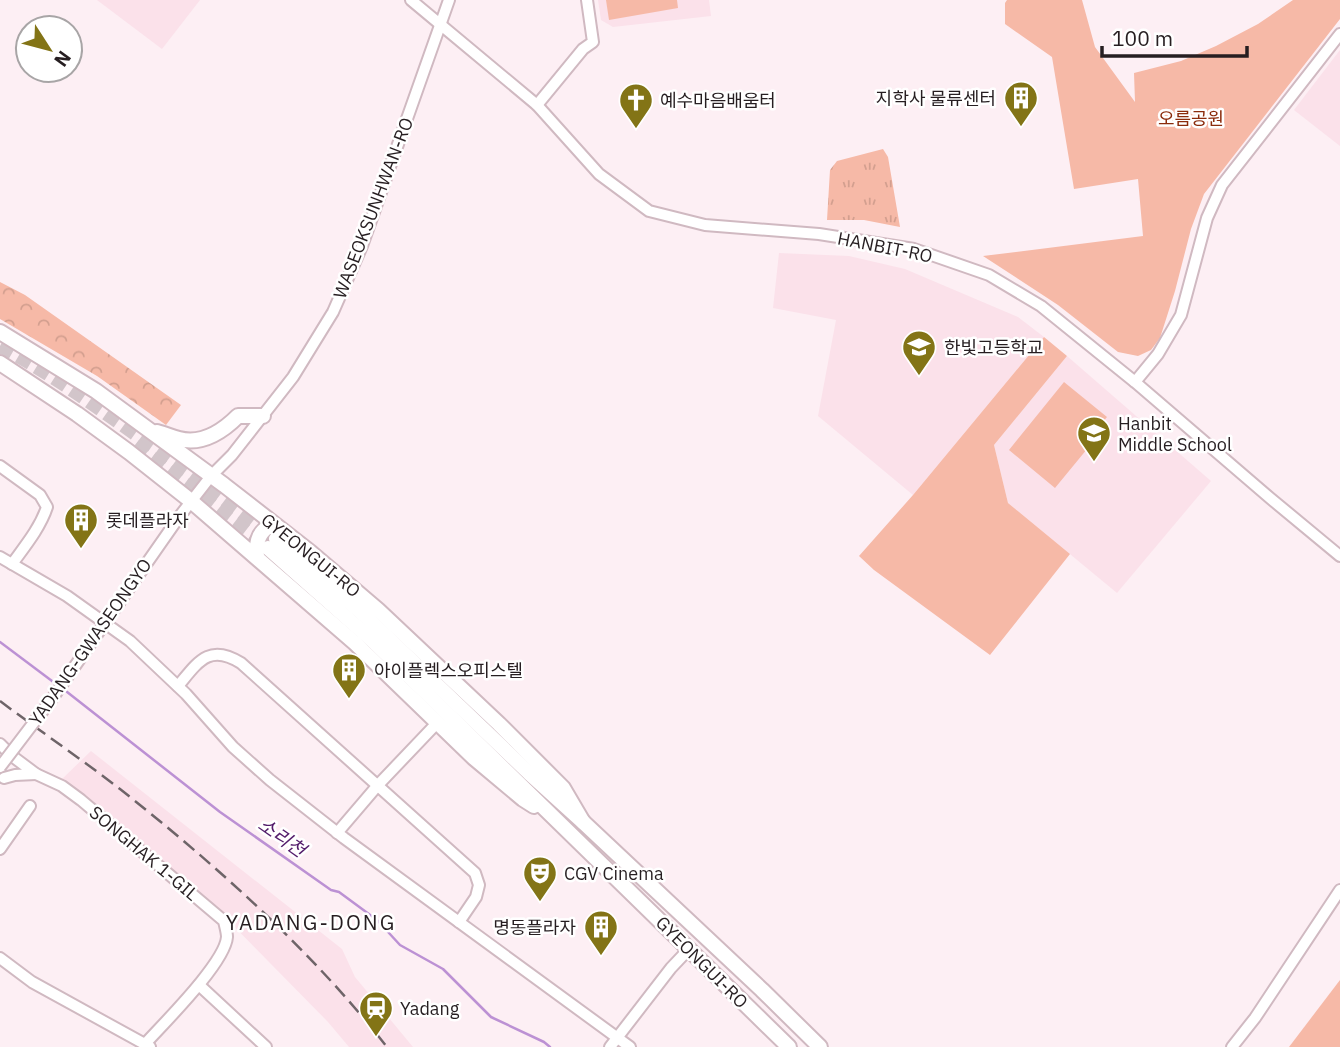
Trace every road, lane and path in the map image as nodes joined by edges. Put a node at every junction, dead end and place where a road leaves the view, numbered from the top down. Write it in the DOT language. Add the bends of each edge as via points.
graph roads {
  1 [pos="411,0"];
  2 [pos="449,0"];
  3 [pos="587,0"];
  4 [pos="440,25"];
  5 [pos="1340,34"];
  6 [pos="537,105"];
  7 [pos="0,332"];
  8 [pos="0,363"];
  9 [pos="1135,382"];
  10 [pos="263,416"];
  11 [pos="150,431"];
  12 [pos="0,466"];
  13 [pos="211,476"];
  14 [pos="191,501"];
  15 [pos="269,543"];
  16 [pos="1340,556"];
  17 [pos="0,557"];
  18 [pos="12,564"];
  19 [pos="178,686"];
  20 [pos="438,722"];
  21 [pos="0,744"];
  22 [pos="12,756"];
  23 [pos="36,774"];
  24 [pos="1,776"];
  25 [pos="378,785"];
  26 [pos="30,806"];
  27 [pos="555,818"];
  28 [pos="337,832"];
  29 [pos="0,849"];
  30 [pos="1340,890"];
  31 [pos="459,922"];
  32 [pos="689,949"];
  33 [pos="0,958"];
  34 [pos="199,985"];
  35 [pos="618,1037"];
  36 [pos="147,1046"];
  37 [pos="267,1047"];
  38 [pos="610,1047"];
  39 [pos="630,1047"];
  40 [pos="789,1047"];
  41 [pos="820,1047"];
  42 [pos="1232,1047"];
  1 -- 4 [label="street, HANBIT-RO"];
  2 -- 4 [label="street, WASEOKSUNHWAN-RO"];
  3 -- 6 [label="street" via="593,42"];
  4 -- 6 [label="street, HANBIT-RO"];
  4 -- 10 [label="street, WASEOKSUNHWAN-RO" via="362,246 332,312"];
  5 -- 9 [label="street" via="1222,185 1207,218 1181,315"];
  6 -- 9 [label="street, HANBIT-RO" via="599,174 649,211 705,225 819,234 914,249 989,275 1041,306"];
  7 -- 11 [label="main road, GYEONGUI-RO" via="96,391"];
  8 -- 14 [label="main road, GYEONGUI-RO" via="77,414"];
  9 -- 16 [label="street, HANBIT-RO"];
  10 -- 11 [label="main road" via="238,416 207,438 194,441"];
  10 -- 13 [label="street, WASEOKSUNHWAN-RO"];
  11 -- 13 [label="main road, GYEONGUI-RO"];
  12 -- 18 [label="street" via="40,495 47,507"];
  13 -- 14 [label="street, WASEOKSUNHWAN-RO"];
  13 -- 15 [label="main road, GYEONGUI-RO"];
  14 -- 15 [label="main road, GYEONGUI-RO" via="231,536"];
  14 -- 24 [label="street, YADANG-GWASEONGYO, bridge"];
  15 -- 20 [label="main road, GYEONGUI-RO" via="355,642"];
  15 -- 27 [label="main road, GYEONGUI-RO"];
  15 -- 41 [label="main road, GYEONGUI-RO" via="310,552 378,610 563,788 583,822"];
  17 -- 18 [label="street"];
  18 -- 19 [label="street" via="130,641"];
  19 -- 25 [label="street" via="206,657 229,656"];
  19 -- 28 [label="street" via="251,764"];
  20 -- 25 [label="street"];
  20 -- 27 [label="main road, GYEONGUI-RO" via="523,799"];
  21 -- 22 [label="street, SONGHAK 1-GIL"];
  22 -- 23 [label="street, SONGHAK 1-GIL"];
  22 -- 24 [label="street" via="11,770"];
  23 -- 24 [label="street"];
  23 -- 34 [label="street, SONGHAK 1-GIL" via="81,800 220,916 226,929 225,946"];
  25 -- 28 [label="street"];
  25 -- 31 [label="street" via="475,873 476,897"];
  26 -- 29 [label="street"];
  27 -- 32 [label="main road, GYEONGUI-RO"];
  28 -- 31 [label="street"];
  30 -- 42 [label="street"];
  31 -- 35 [label="street"];
  32 -- 35 [label="street"];
  32 -- 40 [label="main road, GYEONGUI-RO"];
  33 -- 36 [label="street, SONGHAK 1-GIL" via="32,982"];
  34 -- 36 [label="street, SONGHAK 1-GIL"];
  34 -- 37 [label="street"];
  35 -- 38 [label="street"];
  35 -- 39 [label="street"];
}
